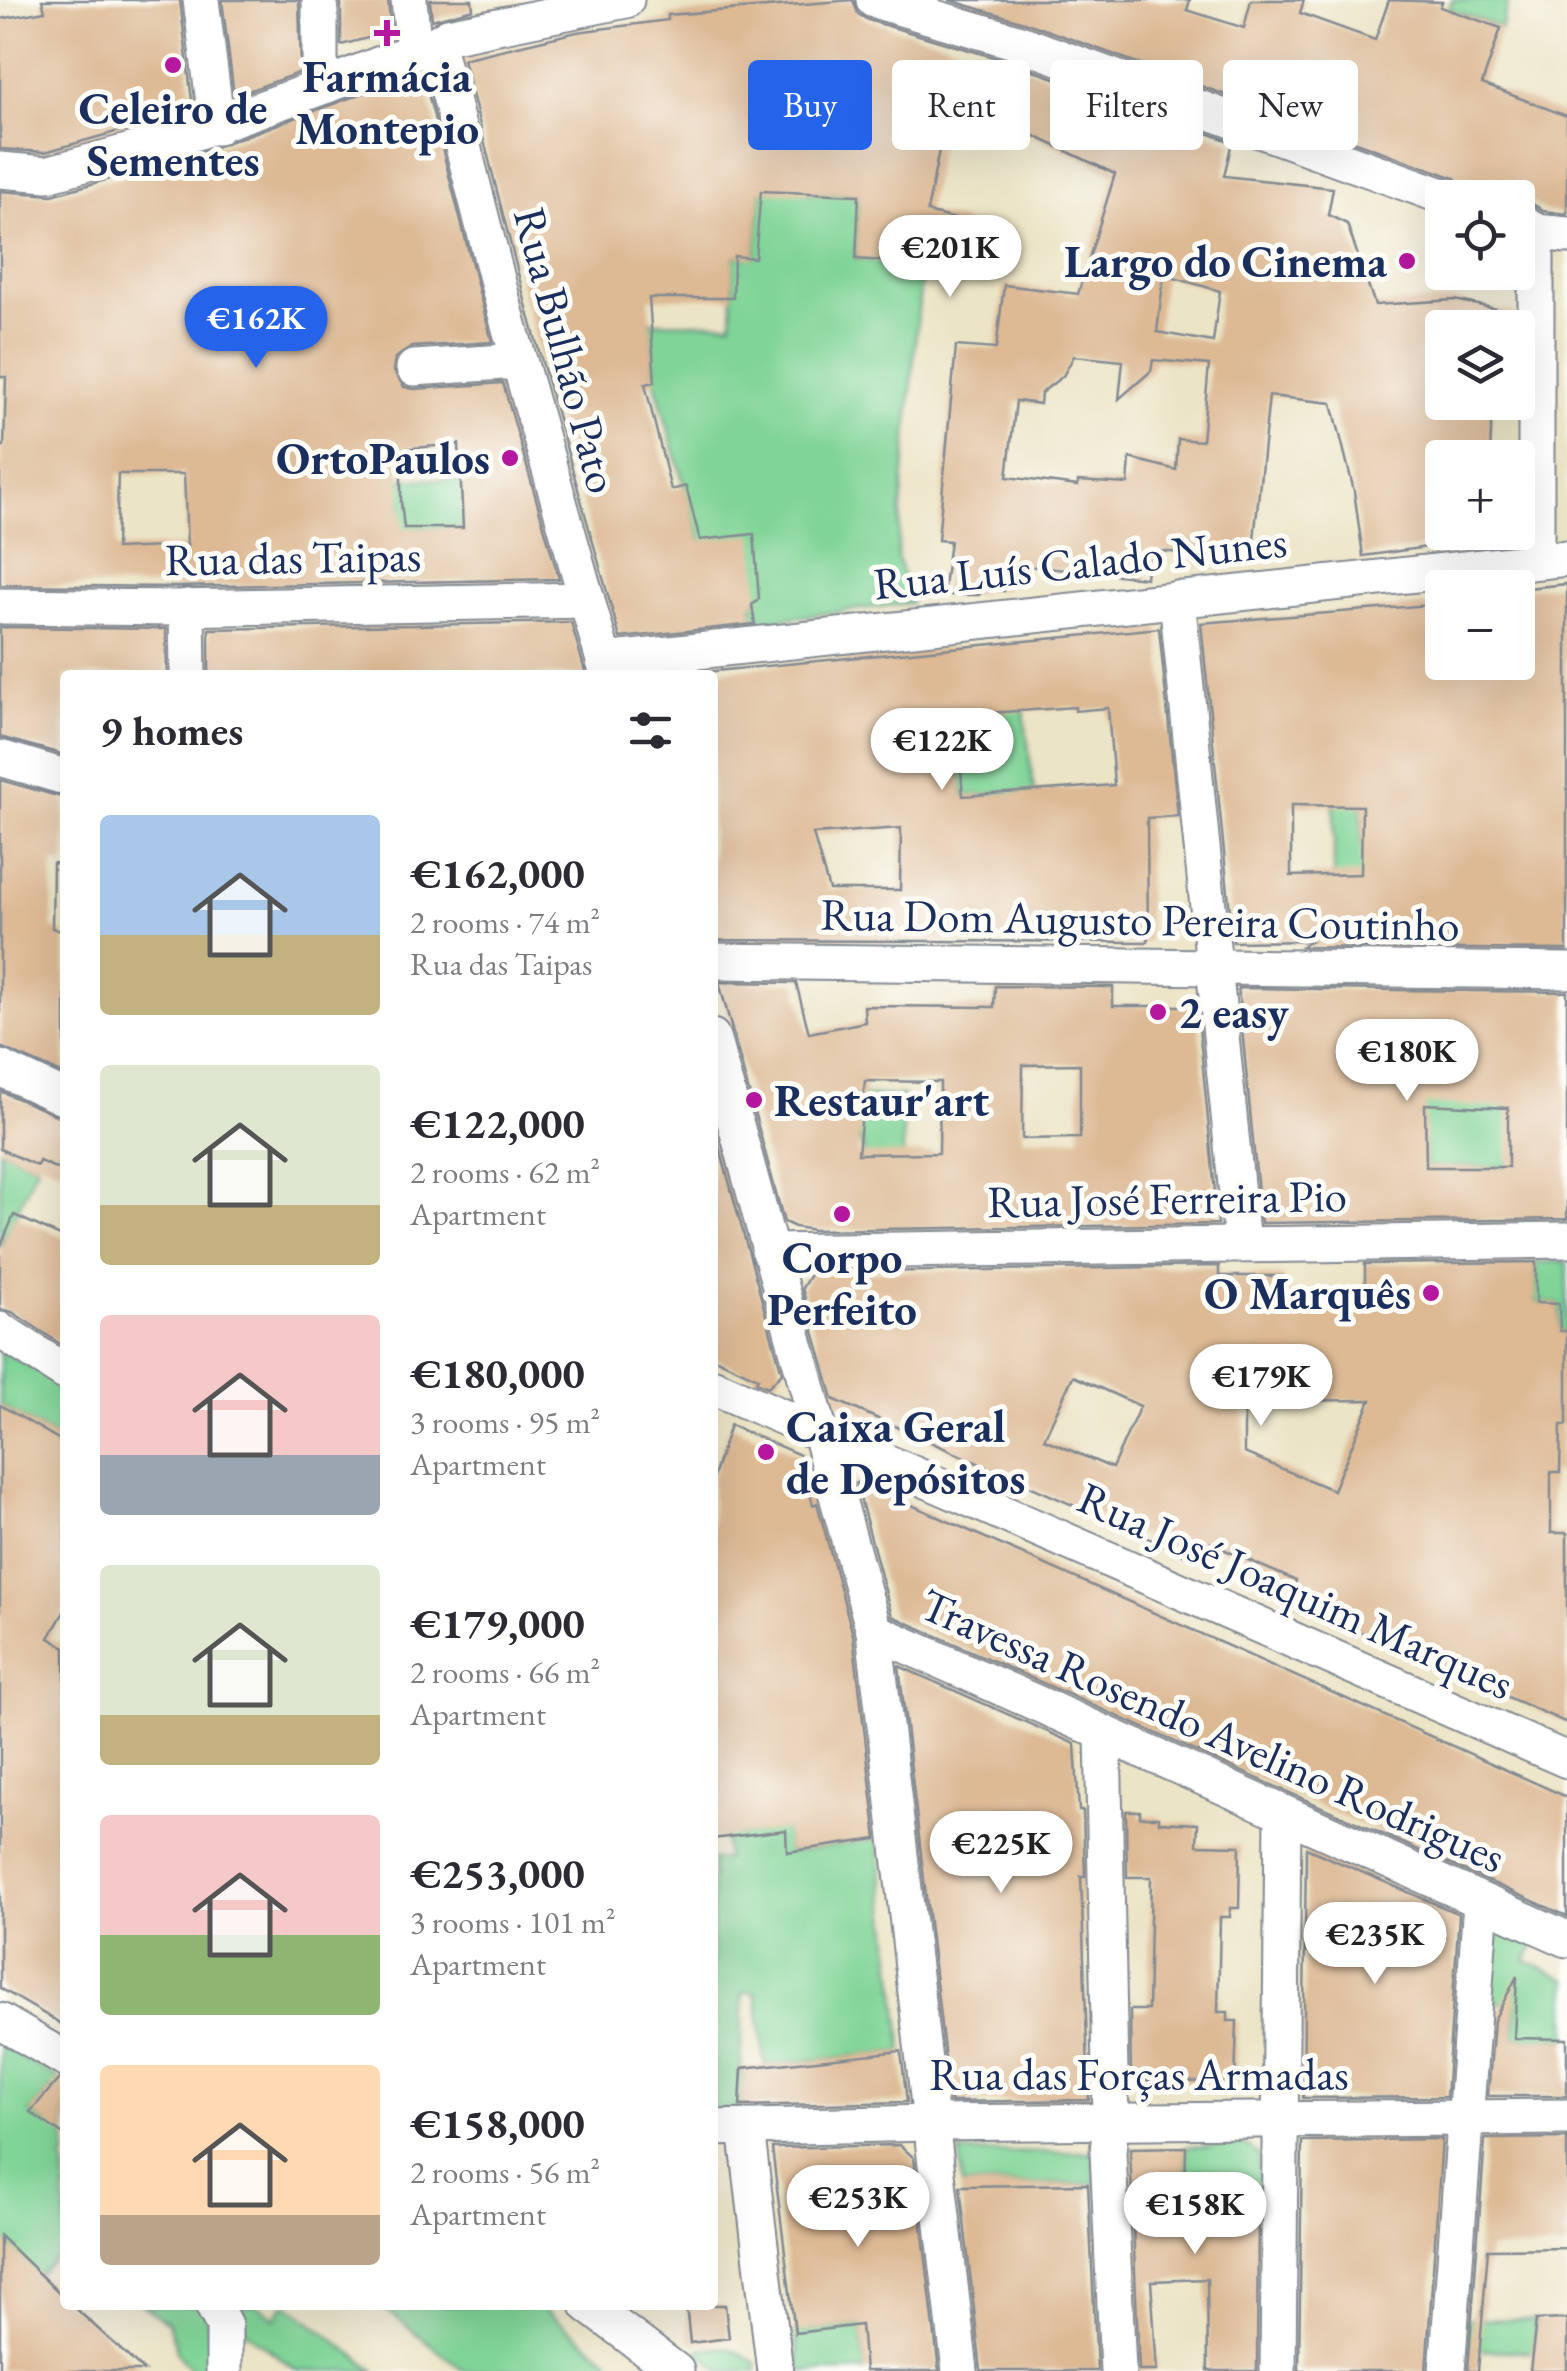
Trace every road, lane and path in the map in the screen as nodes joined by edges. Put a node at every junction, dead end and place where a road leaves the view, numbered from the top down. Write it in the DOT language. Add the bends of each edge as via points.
graph roads {
  1 [pos="201,0"];
  2 [pos="320,0"];
  3 [pos="409,0"];
  4 [pos="626,0"];
  5 [pos="874,0"];
  6 [pos="426,50"];
  7 [pos="327,86"];
  8 [pos="217,126"];
  9 [pos="0,170"];
  10 [pos="1425,190"];
  11 [pos="1540,228"];
  12 [pos="518,360"];
  13 [pos="414,368"];
  14 [pos="1551,559"];
  15 [pos="1177,599"];
  16 [pos="587,600"];
  17 [pos="0,606"];
  18 [pos="187,607"];
  19 [pos="606,668"];
  20 [pos="188,670"];
  21 [pos="0,758"];
  22 [pos="60,775"];
  23 [pos="718,961"];
  24 [pos="1216,966"];
  25 [pos="1567,971"];
  26 [pos="718,1060"];
  27 [pos="0,1068"];
  28 [pos="60,1096"];
  29 [pos="1567,1240"];
  30 [pos="1242,1244"];
  31 [pos="769,1252"];
  32 [pos="0,1330"];
  33 [pos="60,1369"];
  34 [pos="718,1392"];
  35 [pos="821,1434"];
  36 [pos="874,1630"];
  37 [pos="1103,1734"];
  38 [pos="1567,1760"];
  39 [pos="1283,1813"];
  40 [pos="1481,1902"];
  41 [pos="1567,1939"];
  42 [pos="0,2021"];
  43 [pos="60,2056"];
  44 [pos="1567,2117"];
  45 [pos="1464,2118"];
  46 [pos="1112,2120"];
  47 [pos="1281,2120"];
  48 [pos="930,2122"];
  49 [pos="729,2128"];
  50 [pos="216,2310"];
  51 [pos="595,2310"];
  52 [pos="224,2371"];
  53 [pos="676,2371"];
  54 [pos="776,2371"];
  55 [pos="960,2371"];
  56 [pos="1118,2371"];
  57 [pos="1278,2371"];
  58 [pos="1447,2371"];
  1 -- 8 [label="street"];
  2 -- 7 [label="street" via="320,63"];
  3 -- 6 [label="street, Rua Bulhão Pato"];
  4 -- 6 [label="street" via="448,36"];
  5 -- 10 [label="street" via="1017,42"];
  6 -- 7 [label="street"];
  6 -- 12 [label="street, Rua Bulhão Pato"];
  7 -- 8 [label="street"];
  8 -- 9 [label="street" via="47,174"];
  11 -- 14 [label="street"];
  12 -- 13 [label="street"];
  12 -- 16 [label="street, Rua Bulhão Pato"];
  14 -- 15 [label="street, Rua Luís Calado Nunes"];
  15 -- 19 [label="street, Rua Luís Calado Nunes"];
  15 -- 24 [label="street"];
  16 -- 18 [label="street, Rua das Taipas"];
  16 -- 19 [label="street, Rua Bulhão Pato"];
  17 -- 18 [label="street, Rua das Taipas"];
  18 -- 20 [label="street"];
  21 -- 22 [label="street"];
  23 -- 24 [label="street, Rua Dom Augusto Pereira Coutinho"];
  24 -- 25 [label="street, Rua Dom Augusto Pereira Coutinho"];
  24 -- 30 [label="street"];
  26 -- 31 [label="street"];
  27 -- 28 [label="street"];
  29 -- 30 [label="street, Rua José Ferreira Pio"];
  30 -- 31 [label="street, Rua José Ferreira Pio"];
  31 -- 35 [label="street"];
  32 -- 33 [label="street"];
  34 -- 35 [label="street, Rua José Joaquim Marques"];
  35 -- 36 [label="street"];
  35 -- 38 [label="street, Rua José Joaquim Marques"];
  36 -- 37 [label="street, Travessa Rosendo Avelino Rodrigues"];
  36 -- 48 [label="street"];
  37 -- 39 [label="street, Travessa Rosendo Avelino Rodrigues"];
  37 -- 46 [label="street"];
  39 -- 40 [label="street, Travessa Rosendo Avelino Rodrigues"];
  39 -- 47 [label="street"];
  40 -- 41 [label="street, Travessa Rosendo Avelino Rodrigues"];
  40 -- 45 [label="street"];
  42 -- 43 [label="street"];
  44 -- 45 [label="street, Rua das Forças Armadas"];
  45 -- 47 [label="street, Rua das Forças Armadas"];
  45 -- 58 [label="street"];
  46 -- 47 [label="street, Rua das Forças Armadas"];
  46 -- 48 [label="street, Rua das Forças Armadas"];
  46 -- 56 [label="street"];
  47 -- 57 [label="street"];
  48 -- 49 [label="street, Rua das Forças Armadas"];
  48 -- 55 [label="street"];
  49 -- 54 [label="street"];
  50 -- 52 [label="street" via="224,2325"];
  51 -- 53 [label="street"];
}
